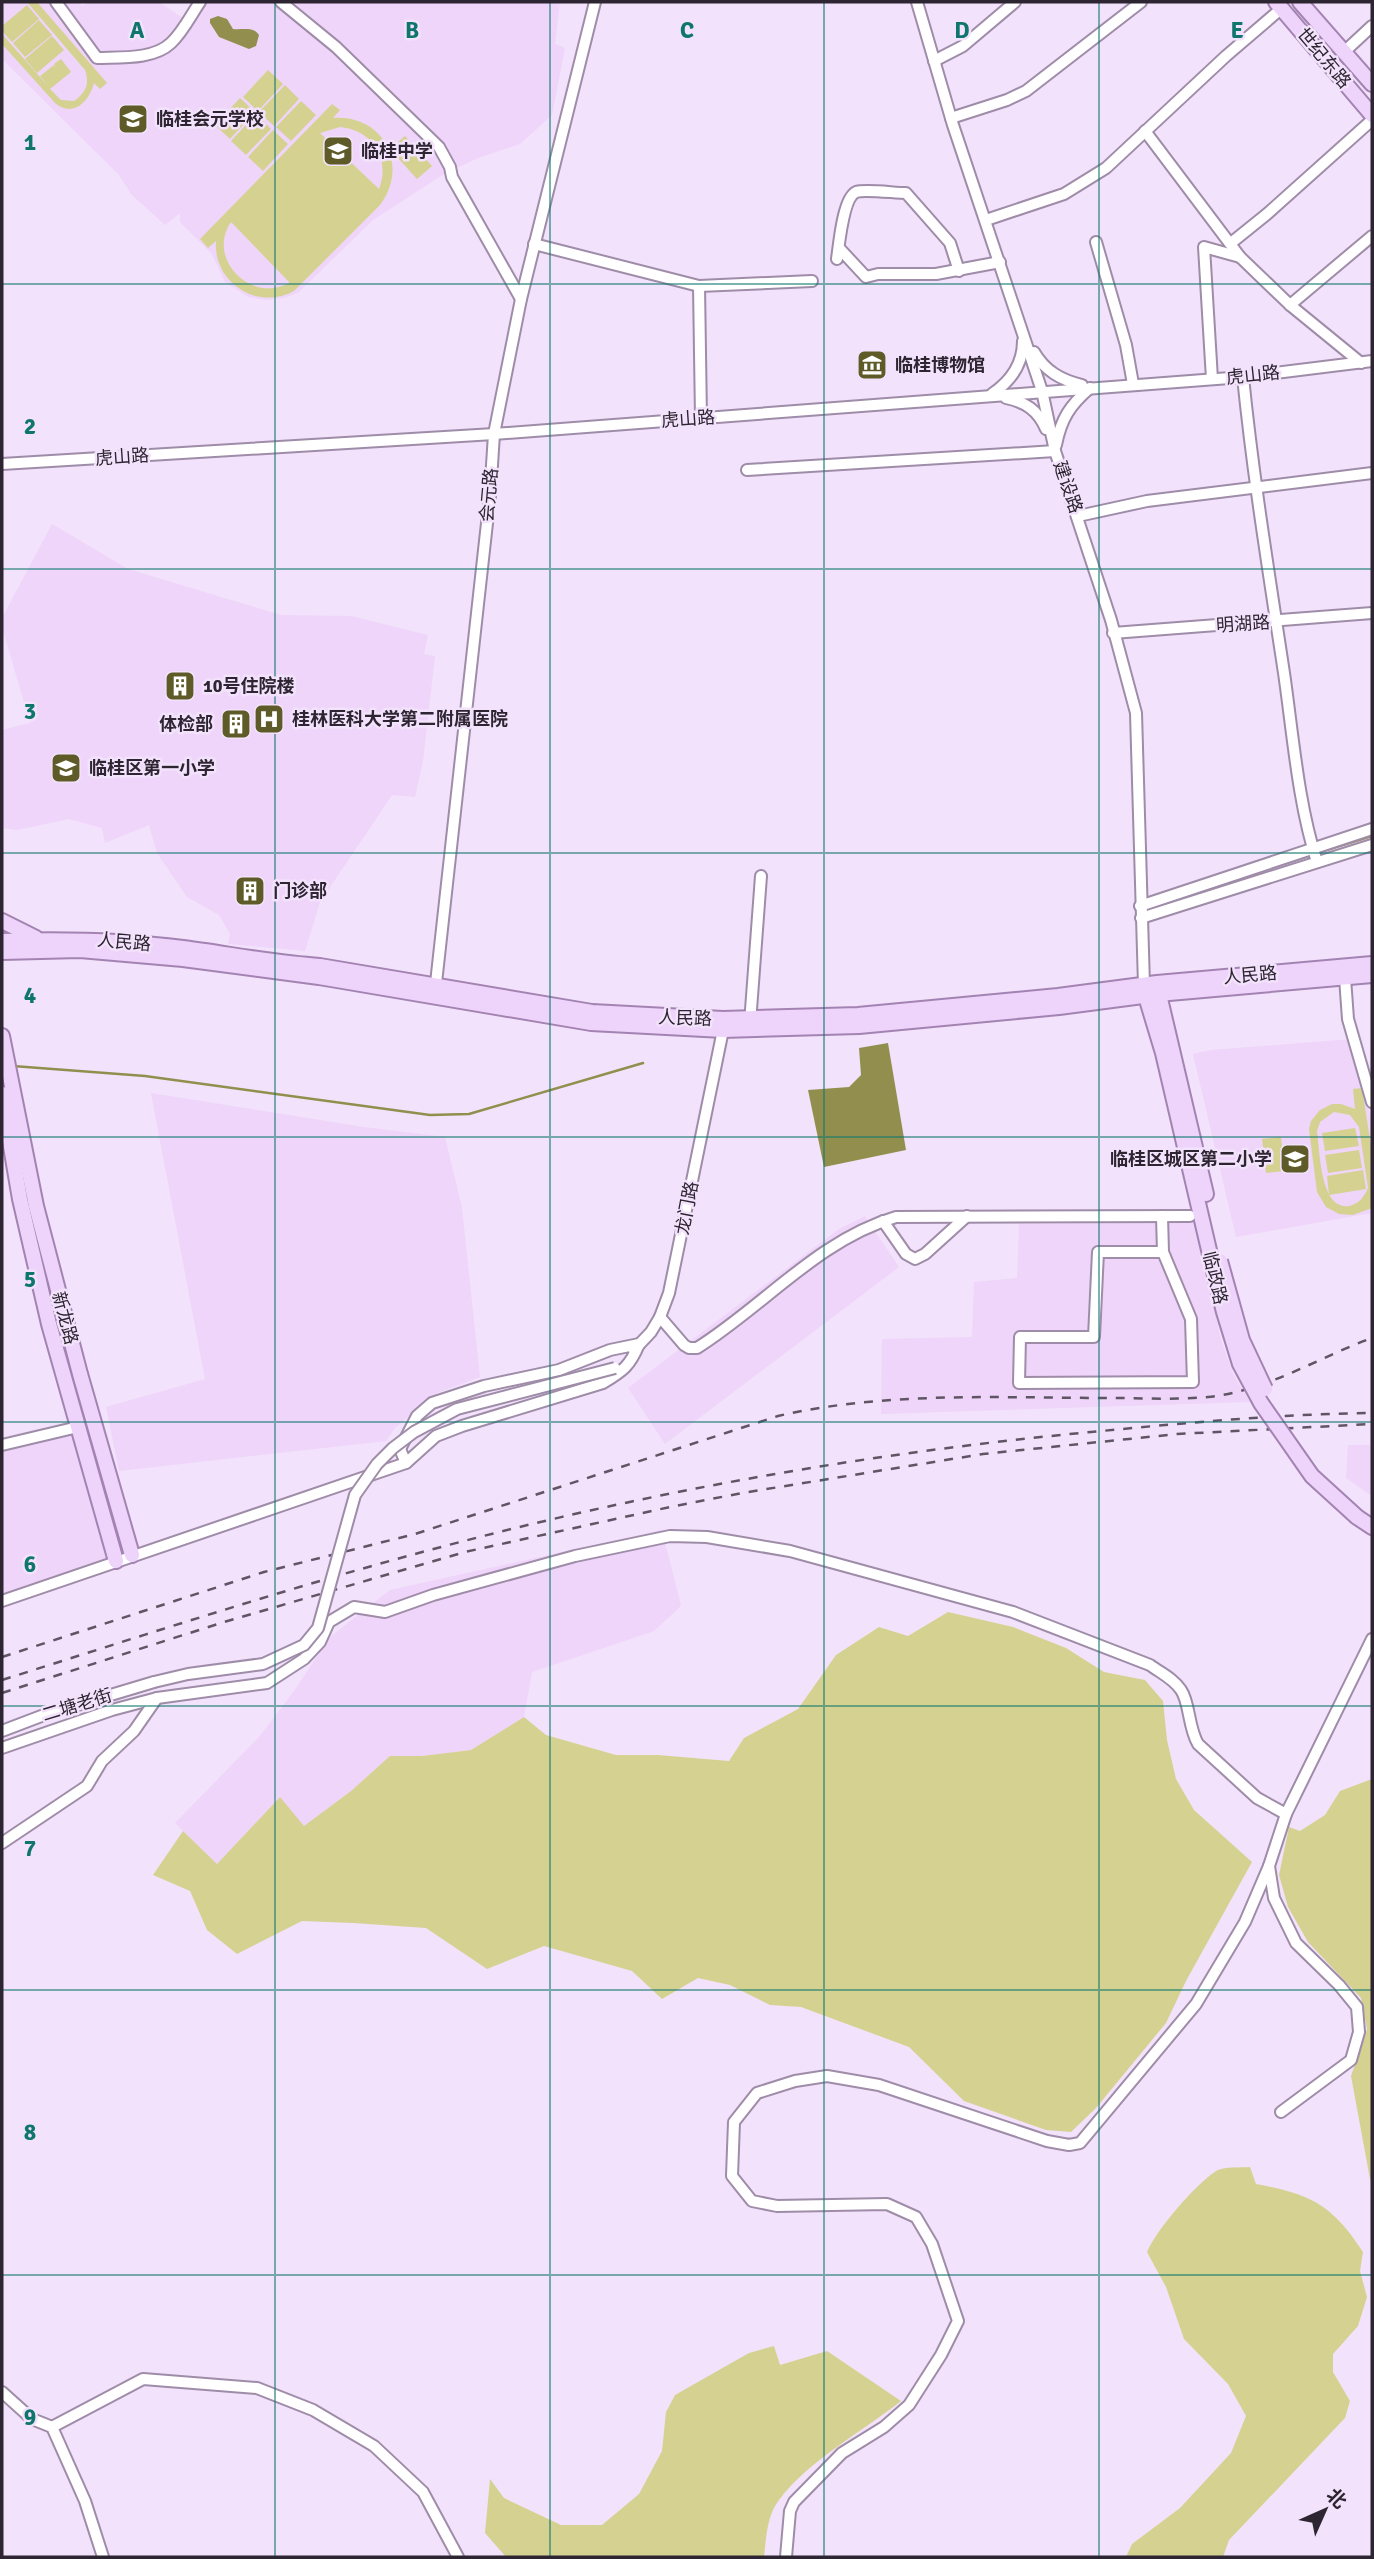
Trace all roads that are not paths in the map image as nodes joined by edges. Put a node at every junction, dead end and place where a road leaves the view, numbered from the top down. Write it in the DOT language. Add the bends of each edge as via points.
graph roads {
  1 [pos="56,2"];
  2 [pos="200,2"];
  3 [pos="281,2"];
  4 [pos="595,2"];
  5 [pos="917,2"];
  6 [pos="1015,2"];
  7 [pos="1141,2"];
  8 [pos="1300,2"];
  9 [pos="1279,5"];
  10 [pos="1372,26"];
  11 [pos="1344,52"];
  12 [pos="934,61"];
  13 [pos="1372,84"];
  14 [pos="1372,115"];
  15 [pos="951,118"];
  16 [pos="1372,120"];
  17 [pos="1145,131"];
  18 [pos="986,220"];
  19 [pos="1372,236"];
  20 [pos="1096,242"];
  21 [pos="1231,243"];
  22 [pos="534,244"];
  23 [pos="1240,257"];
  24 [pos="1000,262"];
  25 [pos="959,271"];
  26 [pos="812,281"];
  27 [pos="699,286"];
  28 [pos="521,299"];
  29 [pos="1290,306"];
  30 [pos="1022,331"];
  31 [pos="1367,362"];
  32 [pos="1243,377"];
  33 [pos="1212,379"];
  34 [pos="1133,384"];
  35 [pos="1090,387"];
  36 [pos="1042,391"];
  37 [pos="989,395"];
  38 [pos="701,418"];
  39 [pos="494,435"];
  40 [pos="1055,451"];
  41 [pos="2,464"];
  42 [pos="747,470"];
  43 [pos="1372,473"];
  44 [pos="1255,489"];
  45 [pos="1078,516"];
  46 [pos="1372,613"];
  47 [pos="1275,621"];
  48 [pos="1113,632"];
  49 [pos="1372,829"];
  50 [pos="1372,845"];
  51 [pos="1312,849"];
  52 [pos="1317,862"];
  53 [pos="761,876"];
  54 [pos="1140,906"];
  55 [pos="1142,918"];
  56 [pos="2,921"];
  57 [pos="40,940"];
  58 [pos="2,941"];
  59 [pos="2,952"];
  60 [pos="1372,964"];
  61 [pos="1372,975"];
  62 [pos="1345,978"];
  63 [pos="1151,990"];
  64 [pos="435,992"];
  65 [pos="750,1024"];
  66 [pos="723,1030"];
  67 [pos="2,1036"];
  68 [pos="2,1094"];
  69 [pos="1372,1102"];
  70 [pos="967,1216"];
  71 [pos="1162,1216"];
  72 [pos="1190,1216"];
  73 [pos="883,1221"];
  74 [pos="1163,1252"];
  75 [pos="660,1317"];
  76 [pos="639,1344"];
  77 [pos="615,1368"];
  78 [pos="78,1427"];
  79 [pos="2,1445"];
  80 [pos="406,1463"];
  81 [pos="1365,1514"];
  82 [pos="1372,1527"];
  83 [pos="132,1555"];
  84 [pos="116,1561"];
  85 [pos="2,1601"];
  86 [pos="1372,1639"];
  87 [pos="157,1698"];
  88 [pos="2,1731"];
  89 [pos="2,1748"];
  90 [pos="1286,1814"];
  91 [pos="2,1843"];
  92 [pos="1269,1867"];
  93 [pos="1281,2112"];
  94 [pos="2,2392"];
  95 [pos="52,2427"];
  96 [pos="103,2557"];
  97 [pos="458,2557"];
  98 [pos="786,2557"];
  1 -- 2 [label="street" via="97,58 162,49"];
  3 -- 28 [label="street" via="336,47 439,147"];
  4 -- 22 [label="street, 会元路"];
  5 -- 12 [label="street, 建设路"];
  6 -- 12 [label="street" via="962,46"];
  7 -- 15 [label="street" via="1026,91"];
  8 -- 11 [label="main road, 世纪东路"];
  9 -- 14 [label="main road, 世纪东路"];
  9 -- 17 [label="street"];
  10 -- 11 [label="street"];
  11 -- 13 [label="main road, 世纪东路"];
  12 -- 15 [label="street, 建设路"];
  15 -- 18 [label="street, 建设路"];
  16 -- 21 [label="street"];
  17 -- 18 [label="street" via="1106,168 1072,190"];
  17 -- 21 [label="street"];
  18 -- 24 [label="street, 建设路"];
  19 -- 29 [label="street"];
  20 -- 34 [label="street"];
  21 -- 23 [label="street"];
  22 -- 27 [label="street"];
  22 -- 28 [label="street, 会元路"];
  23 -- 29 [label="street"];
  23 -- 33 [label="street" via="1204,247"];
  24 -- 25 [label="street"];
  24 -- 30 [label="street, 建设路"];
  25 -- 25 [label="street" via="950,243 906,193 862,191 847,204 838,254 866,277"];
  26 -- 27 [label="street"];
  27 -- 38 [label="street"];
  28 -- 39 [label="street, 会元路"];
  29 -- 31 [label="street"];
  30 -- 35 [label="street" via="1039,361 1054,375"];
  30 -- 36 [label="street, 建设路"];
  30 -- 37 [label="street" via="1023,352 1017,368"];
  31 -- 32 [label="street, 虎山路"];
  32 -- 33 [label="street, 虎山路"];
  32 -- 44 [label="street"];
  33 -- 34 [label="street, 虎山路"];
  34 -- 35 [label="street, 虎山路"];
  35 -- 36 [label="street, 虎山路"];
  35 -- 40 [label="street" via="1063,417"];
  36 -- 37 [label="street, 虎山路"];
  36 -- 40 [label="street, 建设路"];
  37 -- 38 [label="street, 虎山路"];
  37 -- 40 [label="street" via="1033,409"];
  38 -- 39 [label="street, 虎山路"];
  39 -- 41 [label="street, 虎山路"];
  39 -- 64 [label="street, 会元路"];
  40 -- 42 [label="street"];
  40 -- 45 [label="street, 建设路"];
  43 -- 44 [label="street"];
  44 -- 45 [label="street" via="1147,501"];
  44 -- 47 [label="street"];
  45 -- 48 [label="street, 建设路"];
  46 -- 47 [label="street, 明湖路"];
  47 -- 48 [label="street, 明湖路"];
  47 -- 51 [label="street"];
  48 -- 54 [label="street, 建设路" via="1136,713"];
  49 -- 51 [label="street"];
  50 -- 52 [label="street"];
  51 -- 52 [label="street"];
  51 -- 54 [label="street"];
  52 -- 55 [label="street"];
  53 -- 65 [label="street"];
  54 -- 55 [label="street, 建设路"];
  55 -- 63 [label="street, 建设路"];
  56 -- 57 [label="main road"];
  57 -- 58 [label="main road, 人民路"];
  57 -- 64 [label="main road, 人民路" via="184,948 320,966"];
  59 -- 64 [label="main road, 人民路" via="80,950 150,955"];
  60 -- 63 [label="main road, 人民路"];
  61 -- 62 [label="main road, 人民路"];
  62 -- 63 [label="main road, 人民路"];
  62 -- 69 [label="street" via="1348,1019"];
  63 -- 65 [label="main road, 人民路" via="1059,1007 859,1026"];
  63 -- 81 [label="main road, 临政路, bridge" via="1224,1312 1240,1364 1312,1476"];
  64 -- 65 [label="main road, 人民路" via="592,1012"];
  64 -- 66 [label="main road, 人民路" via="591,1023"];
  65 -- 66 [label="main road, 人民路"];
  66 -- 75 [label="street, 龙门路" via="675,1271"];
  67 -- 83 [label="main road, 新龙路" via="39,1219"];
  68 -- 78 [label="main road, 新龙路" via="20,1199"];
  70 -- 71 [label="street"];
  70 -- 73 [label="street"];
  70 -- 73 [label="street" via="915,1259 906,1254"];
  71 -- 72 [label="street"];
  71 -- 74 [label="street"];
  73 -- 75 [label="street" via="814,1259 697,1348 684,1345"];
  74 -- 74 [label="street" via="1191,1319 1193,1382 1019,1383 1020,1337 1094,1337 1098,1252"];
  75 -- 76 [label="street, 龙门路"];
  76 -- 77 [label="street, 龙门路"];
  76 -- 80 [label="street" via="621,1373 603,1383 449,1431"];
  76 -- 80 [label="street" via="432,1403 417,1416 400,1449"];
  77 -- 88 [label="street, 二塘老街, bridge" via="457,1409 414,1432 377,1464 355,1495 318,1628 304,1645 263,1664 154,1682"];
  78 -- 79 [label="street"];
  78 -- 84 [label="main road, 新龙路"];
  80 -- 83 [label="street"];
  81 -- 82 [label="main road, 临政路"];
  83 -- 84 [label="street"];
  84 -- 85 [label="street"];
  86 -- 90 [label="street"];
  87 -- 89 [label="street"];
  87 -- 90 [label="street" via="267,1683 304,1659 320,1642 329,1622 354,1607 385,1612 575,1556 670,1536 707,1537 790,1551 1013,1612 1150,1665 1181,1690 1198,1744 1257,1798"];
  87 -- 91 [label="street" via="134,1731 102,1761 87,1786"];
  90 -- 92 [label="street"];
  92 -- 93 [label="street" via="1274,1898 1296,1943 1357,2007 1359,2032 1351,2060"];
  92 -- 98 [label="street" via="1245,1923 1196,2004 1080,2143 1047,2141 879,2085 827,2076 757,2093 734,2122 732,2176 752,2201 777,2206 887,2204 916,2217 932,2244 958,2321 909,2405 842,2453 794,2501"];
  94 -- 95 [label="street" via="32,2419"];
  95 -- 96 [label="street" via="85,2501"];
  95 -- 97 [label="street" via="143,2379 257,2388 313,2410 374,2446 422,2492"];
}
